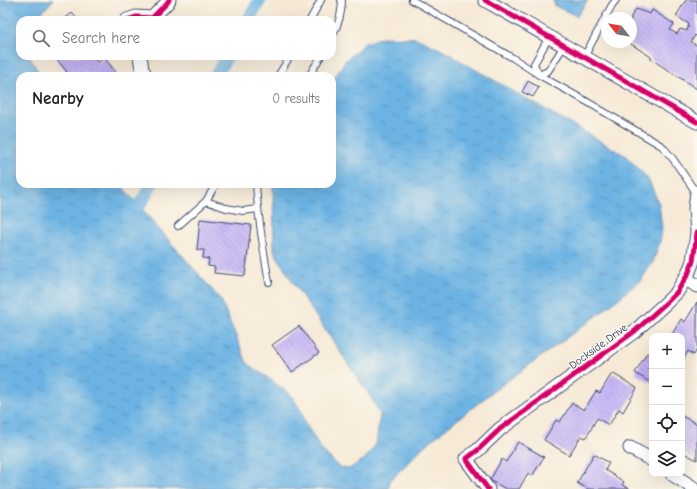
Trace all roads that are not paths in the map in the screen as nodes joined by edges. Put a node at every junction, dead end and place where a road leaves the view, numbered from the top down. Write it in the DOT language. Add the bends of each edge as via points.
graph roads {
  1 [pos="169,0"];
  2 [pos="321,0"];
  3 [pos="341,0"];
  4 [pos="412,0"];
  5 [pos="485,0"];
  6 [pos="616,0"];
  7 [pos="155,16"];
  8 [pos="312,16"];
  9 [pos="336,30"];
  10 [pos="549,37"];
  11 [pos="564,46"];
  12 [pos="584,57"];
  13 [pos="141,60"];
  14 [pos="288,60"];
  15 [pos="319,60"];
  16 [pos="144,72"];
  17 [pos="280,72"];
  18 [pos="311,72"];
  19 [pos="539,75"];
  20 [pos="697,122"];
  21 [pos="214,188"];
  22 [pos="256,188"];
  23 [pos="697,193"];
  24 [pos="206,201"];
  25 [pos="257,209"];
  26 [pos="178,226"];
  27 [pos="697,233"];
  28 [pos="685,278"];
  29 [pos="269,282"];
  30 [pos="697,286"];
  31 [pos="630,448"];
  32 [pos="649,458"];
  33 [pos="677,477"];
  34 [pos="488,489"];
  35 [pos="694,489"];
  1 -- 7 [label="street"];
  2 -- 8 [label="lane"];
  3 -- 9 [label="lane" via="341,17"];
  4 -- 19 [label="lane"];
  5 -- 10 [label="street"];
  6 -- 12 [label="lane"];
  10 -- 11 [label="street"];
  10 -- 19 [label="lane" via="534,64"];
  11 -- 12 [label="street"];
  11 -- 19 [label="lane" via="548,71"];
  12 -- 20 [label="street"];
  13 -- 16 [label="street"];
  14 -- 17 [label="lane"];
  15 -- 18 [label="lane"];
  19 -- 23 [label="lane" via="662,146"];
  21 -- 24 [label="lane"];
  22 -- 25 [label="lane"];
  23 -- 27 [label="street, Dockside Drive"];
  24 -- 25 [label="lane" via="243,211"];
  24 -- 26 [label="lane"];
  25 -- 29 [label="lane"];
  27 -- 28 [label="street, Dockside Drive" via="693,261"];
  28 -- 30 [label="street"];
  28 -- 34 [label="street, Dockside Drive" via="657,313 500,429 466,459"];
  31 -- 32 [label="street"];
  33 -- 35 [label="street"];
}
